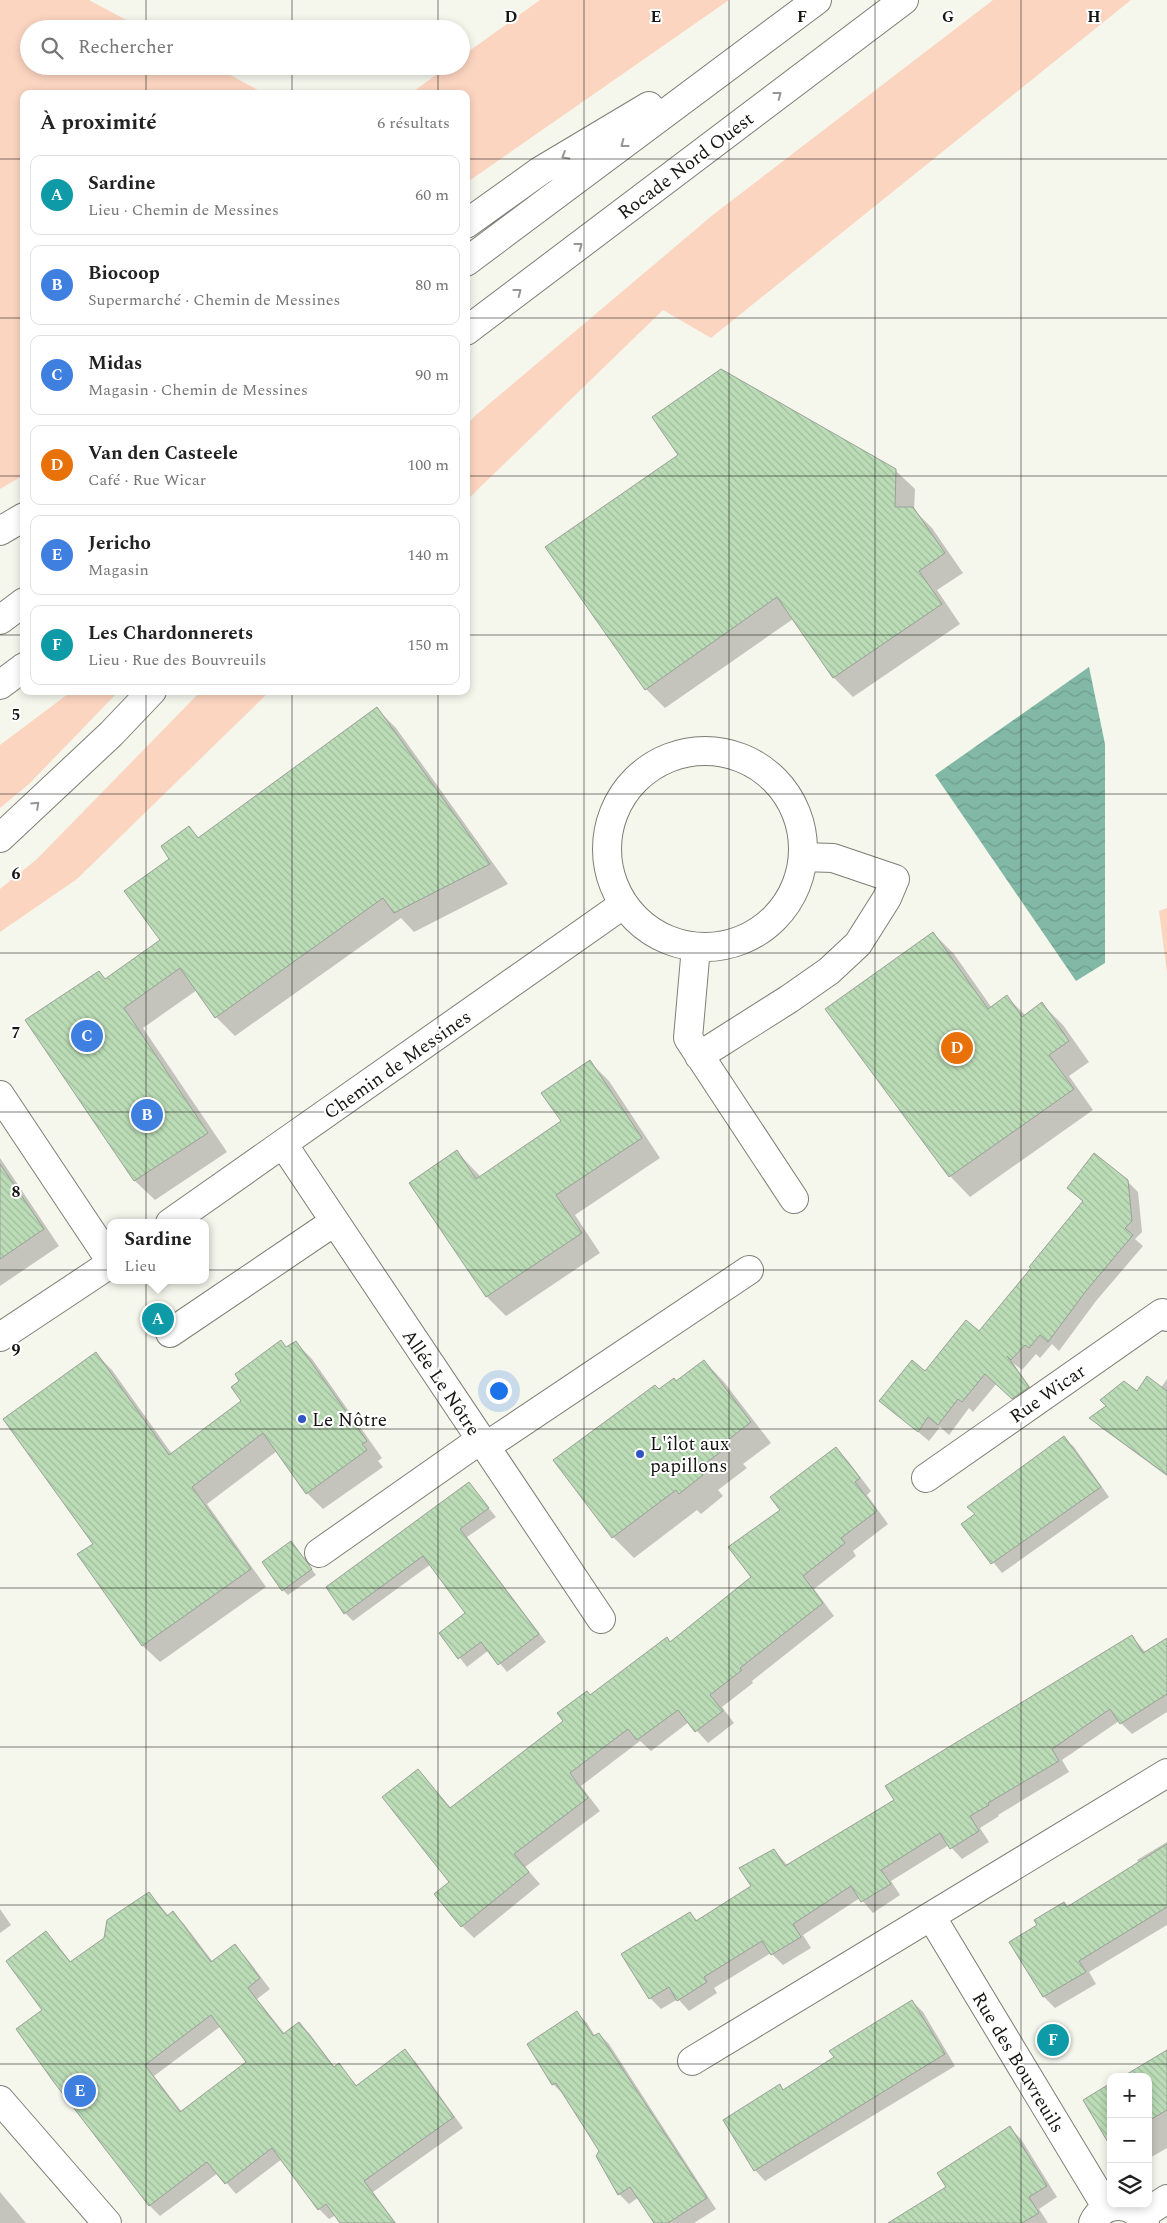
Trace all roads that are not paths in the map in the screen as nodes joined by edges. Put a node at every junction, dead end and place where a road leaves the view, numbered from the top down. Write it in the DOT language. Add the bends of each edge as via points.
graph roads {
  1 [pos="817,0"];
  2 [pos="904,0"];
  3 [pos="787,23"];
  4 [pos="470,221"];
  5 [pos="470,259"];
  6 [pos="495,309"];
  7 [pos="470,328"];
  8 [pos="470,348"];
  9 [pos="20,519"];
  10 [pos="0,531"];
  11 [pos="20,605"];
  12 [pos="0,620"];
  13 [pos="20,670"];
  14 [pos="0,685"];
  15 [pos="148,695"];
  16 [pos="0,838"];
  17 [pos="803,857"];
  18 [pos="624,904"];
  19 [pos="696,947"];
  20 [pos="699,1056"];
  21 [pos="0,1095"];
  22 [pos="283,1144"];
  23 [pos="794,1199"];
  24 [pos="176,1219"];
  25 [pos="334,1222"];
  26 [pos="107,1256"];
  27 [pos="107,1266"];
  28 [pos="750,1270"];
  29 [pos="1167,1317"];
  30 [pos="170,1333"];
  31 [pos="0,1337"];
  32 [pos="483,1443"];
  33 [pos="926,1478"];
  34 [pos="319,1553"];
  35 [pos="602,1620"];
  36 [pos="1167,1773"];
  37 [pos="931,1916"];
  38 [pos="692,2061"];
  39 [pos="0,2100"];
  40 [pos="1167,2199"];
  41 [pos="1100,2216"];
  42 [pos="1143,2220"];
  43 [pos="107,2223"];
  1 -- 3 [label="main road"];
  6 -- 2 [label="main road, Rocade Nord Ouest, one-way"];
  3 -- 4 [label="main road, one-way" via="540,171"];
  3 -- 5 [label="main road, one-way"];
  6 -- 7 [label="main road, Rocade Nord Ouest"];
  6 -- 8 [label="main road"];
  9 -- 10 [label="main road"];
  11 -- 12 [label="main road"];
  13 -- 14 [label="main road"];
  16 -- 15 [label="main road, one-way"];
  17 -- 18 [label="main road" via="803,839 794,807 774,780 761,769 731,755 714,752 680,755 650,769 636,780 614,815 608,839 610,874"];
  17 -- 19 [label="main road" via="794,893 772,922 740,941 723,946"];
  17 -- 20 [label="main road" via="833,858 895,879 858,944 829,971"];
  18 -- 19 [label="main road" via="652,932"];
  18 -- 22 [label="main road, Chemin de Messines"];
  19 -- 20 [label="main road" via="688,1038"];
  20 -- 23 [label="main road"];
  21 -- 26 [label="main road"];
  22 -- 24 [label="main road, Chemin de Messines"];
  22 -- 25 [label="main road, Allée Le Nôtre"];
  25 -- 30 [label="main road"];
  25 -- 32 [label="main road, Allée Le Nôtre"];
  27 -- 31 [label="main road"];
  28 -- 32 [label="main road"];
  29 -- 33 [label="main road, Rue Wicar" via="1162,1313"];
  32 -- 34 [label="main road"];
  32 -- 35 [label="main road, Allée Le Nôtre"];
  36 -- 37 [label="main road"];
  37 -- 38 [label="main road"];
  37 -- 41 [label="main road, Rue des Bouvreuils"];
  39 -- 43 [label="main road"];
  40 -- 42 [label="main road"];
  41 -- 42 [label="main road" via="1116,2206 1125,2206"];
}
